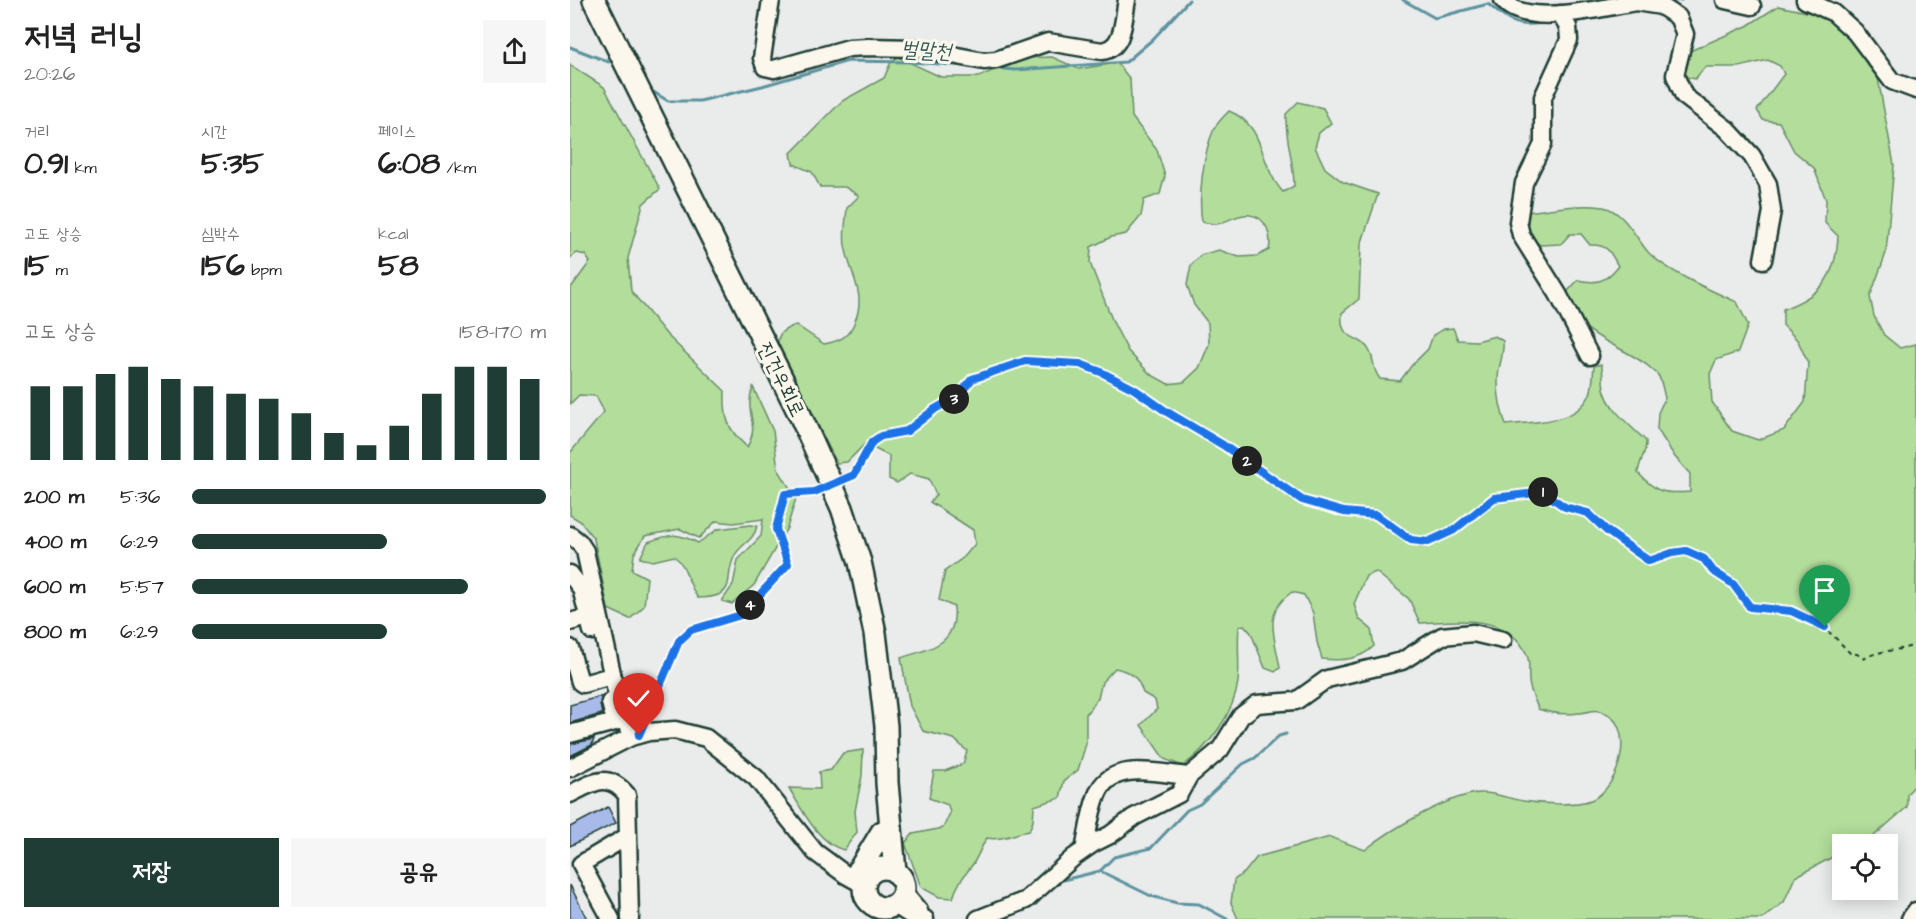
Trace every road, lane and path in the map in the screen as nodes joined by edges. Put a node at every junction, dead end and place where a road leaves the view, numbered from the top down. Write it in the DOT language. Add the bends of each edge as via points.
graph roads {
  1 [pos="594,0"];
  2 [pos="771,0"];
  3 [pos="1127,0"];
  4 [pos="1503,0"];
  5 [pos="1725,0"];
  6 [pos="1805,0"];
  7 [pos="1637,1"];
  8 [pos="1752,6"];
  9 [pos="1560,14"];
  10 [pos="1916,90"];
  11 [pos="1763,260"];
  12 [pos="1590,356"];
  13 [pos="570,535"];
  14 [pos="570,577"];
  15 [pos="588,617"];
  16 [pos="570,622"];
  17 [pos="1503,640"];
  18 [pos="1916,644"];
  19 [pos="570,648"];
  20 [pos="604,678"];
  21 [pos="570,734"];
  22 [pos="635,736"];
  23 [pos="570,768"];
  24 [pos="1189,776"];
  25 [pos="888,783"];
  26 [pos="570,794"];
  27 [pos="628,836"];
  28 [pos="1084,850"];
  29 [pos="881,892"];
  30 [pos="1916,911"];
  31 [pos="923,918"];
  32 [pos="987,918"];
  33 [pos="611,919"];
  34 [pos="630,919"];
  35 [pos="1910,919"];
  1 -- 25 [label="main road, 진건우회로" via="800,415 842,508 860,562 875,633"];
  2 -- 3 [label="street" via="762,58 765,67 774,69 849,48 915,48 984,61 1048,42 1111,50 1118,42"];
  4 -- 9 [label="street" via="1509,8 1525,13"];
  5 -- 8 [label="street"];
  6 -- 10 [label="street" via="1834,13 1855,32 1892,81"];
  7 -- 9 [label="street"];
  7 -- 11 [label="street" via="1661,6 1678,17 1685,34 1675,75 1684,96 1727,129 1752,156 1768,184 1772,211"];
  9 -- 12 [label="street" via="1568,27 1569,40 1543,97 1543,144 1524,183 1518,222 1521,235"];
  13 -- 22 [label="street" via="585,551 615,687"];
  14 -- 15 [label="street" via="580,588"];
  15 -- 16 [label="street"];
  15 -- 20 [label="street"];
  17 -- 24 [label="street" via="1473,633 1443,636 1401,661 1327,680 1296,701 1257,704 1241,716 1220,750"];
  18 -- 22 [label="path, bridge" via="1870,654 1864,659 1809,618 1791,611 1750,607 1733,584 1713,571 1704,559 1686,551 1649,561 1588,513 1565,507 1543,492 1494,498 1454,530 1428,542 1411,540 1376,515 1344,512 1302,500 1134,389 1080,364 1025,361 972,379 958,396 907,431 881,436 872,442 854,475 814,492 785,494 776,529 788,564 741,615 691,630 679,641"];
  19 -- 20 [label="street" via="580,682"];
  20 -- 21 [label="street" via="615,722"];
  22 -- 23 [label="street"];
  22 -- 29 [label="street" via="675,730 706,738 756,778 815,852"];
  24 -- 28 [label="street" via="1179,794 1134,817"];
  24 -- 28 [label="street" via="1130,771 1115,774 1097,794"];
  25 -- 29 [label="main road, 진건우회로"];
  25 -- 29 [label="main road, 진건우회로"];
  26 -- 27 [label="street" via="600,780 623,790 627,795"];
  27 -- 33 [label="street" via="581,864"];
  27 -- 34 [label="street" via="625,897"];
  28 -- 32 [label="street" via="1026,900"];
  29 -- 31 [label="street" via="912,916"];
  30 -- 35 [label="street"];
}
